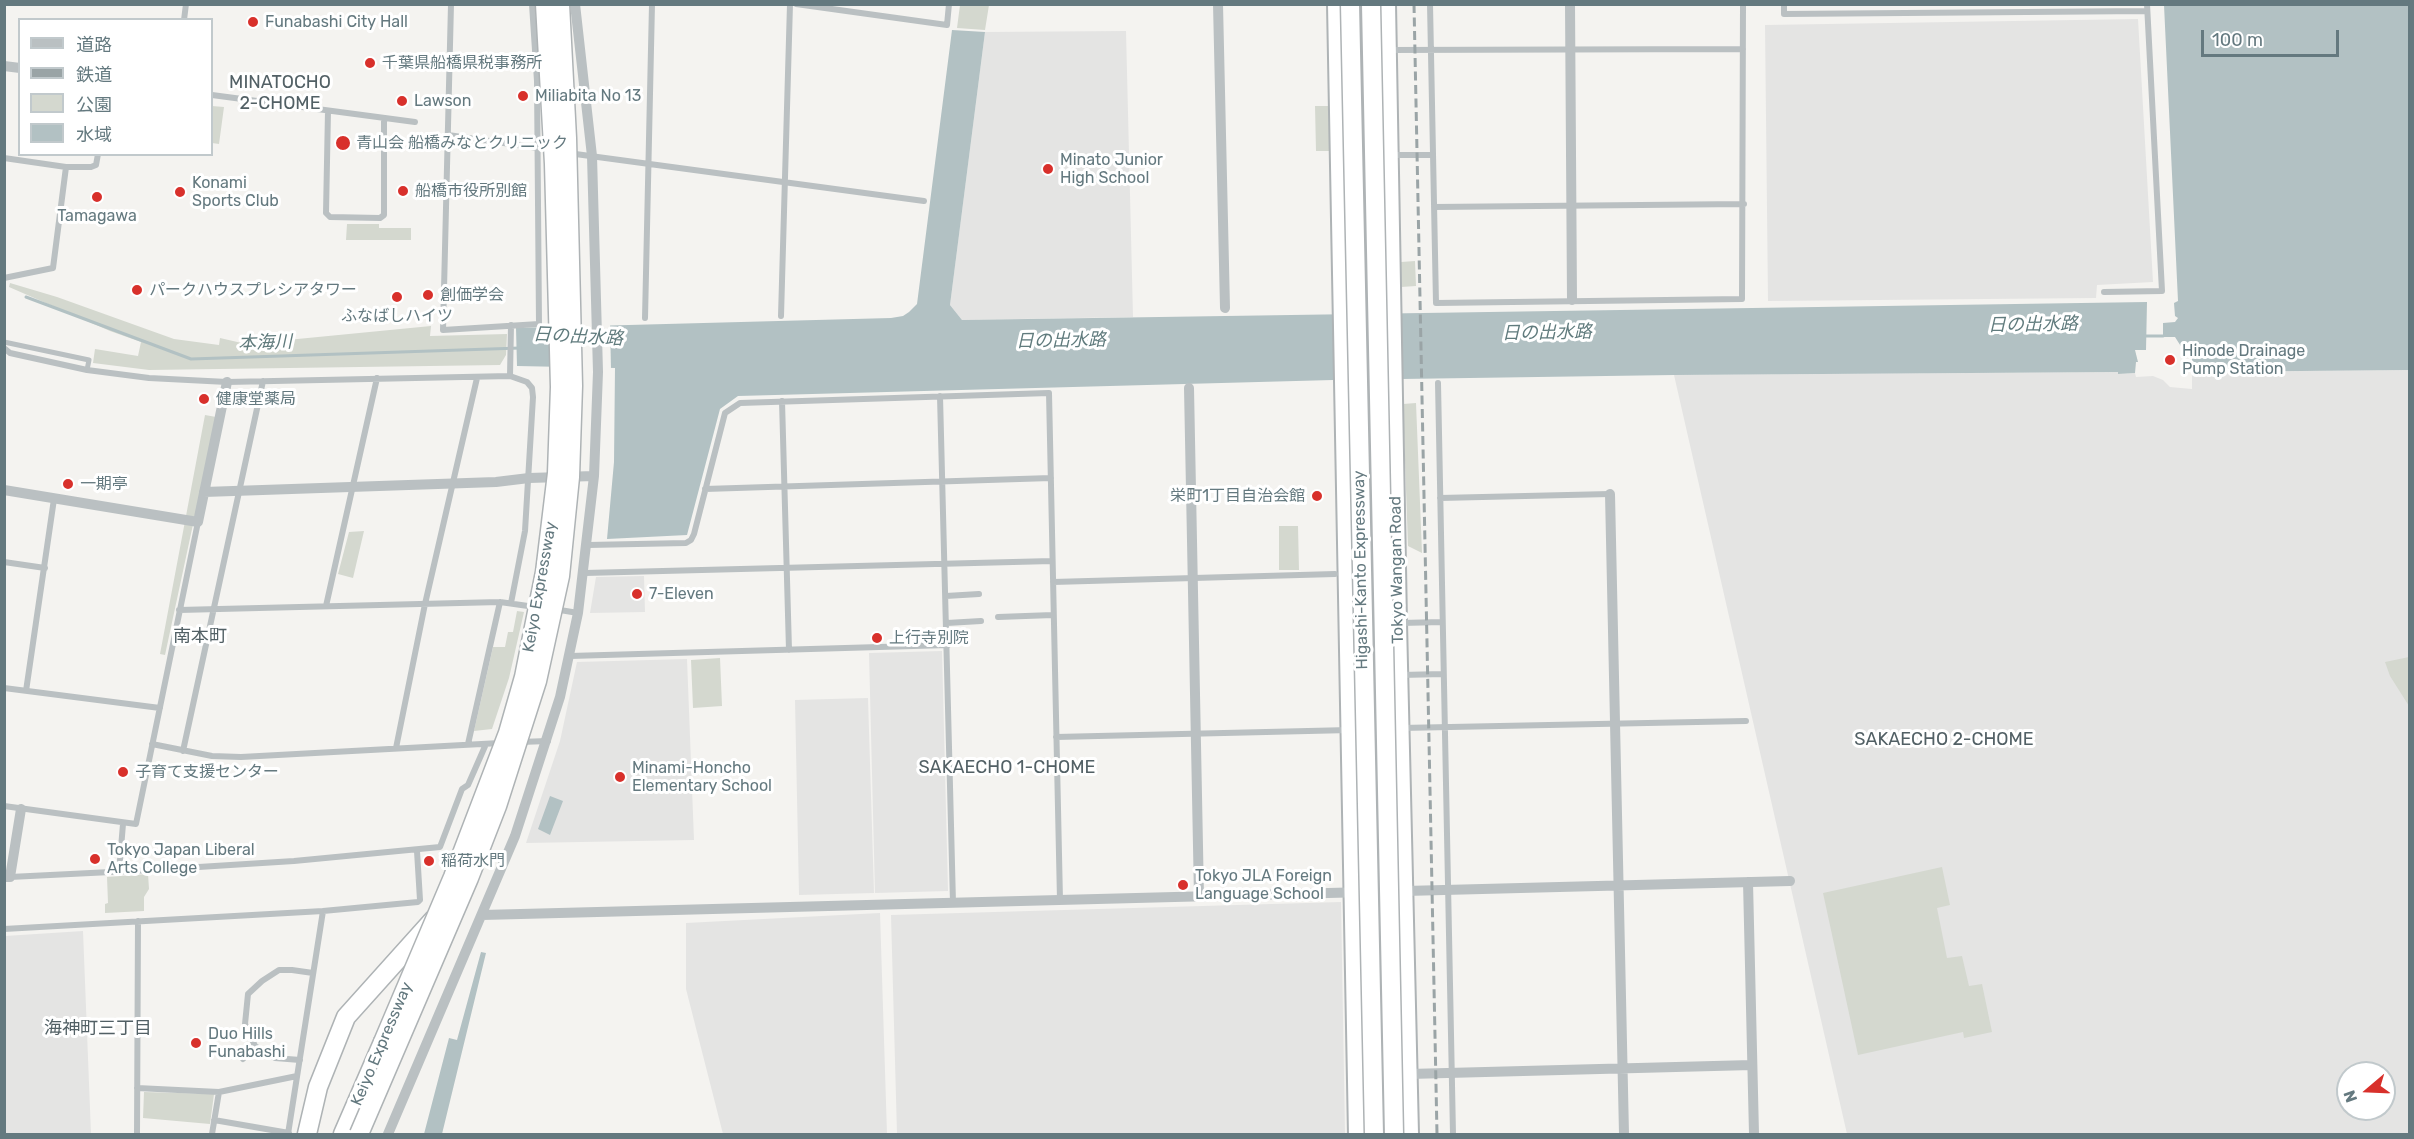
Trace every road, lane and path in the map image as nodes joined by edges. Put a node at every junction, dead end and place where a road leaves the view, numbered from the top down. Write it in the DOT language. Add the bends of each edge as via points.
graph roads {
  1 [pos="451,4"];
  2 [pos="532,4"];
  3 [pos="545,4"];
  4 [pos="560,4"];
  5 [pos="575,4"];
  6 [pos="652,4"];
  7 [pos="790,4"];
  8 [pos="796,4"];
  9 [pos="950,4"];
  10 [pos="1218,4"];
  11 [pos="1336,4"];
  12 [pos="1350,4"];
  13 [pos="1371,4"];
  14 [pos="1388,4"];
  15 [pos="1430,4"];
  16 [pos="1570,4"];
  17 [pos="1743,4"];
  18 [pos="1784,4"];
  19 [pos="2147,8"];
  20 [pos="1570,49"];
  21 [pos="1743,49"];
  22 [pos="1388,50"];
  23 [pos="1431,50"];
  24 [pos="213,95"];
  25 [pos="328,111"];
  26 [pos="384,118"];
  27 [pos="415,122"];
  28 [pos="448,135"];
  29 [pos="537,148"];
  30 [pos="1390,155"];
  31 [pos="1433,155"];
  32 [pos="98,156"];
  33 [pos="592,156"];
  34 [pos="4,158"];
  35 [pos="648,163"];
  36 [pos="66,167"];
  37 [pos="784,181"];
  38 [pos="924,201"];
  39 [pos="1744,204"];
  40 [pos="1434,207"];
  41 [pos="1572,207"];
  42 [pos="4,278"];
  43 [pos="2103,292"];
  44 [pos="1572,300"];
  45 [pos="1225,308"];
  46 [pos="781,316"];
  47 [pos="645,318"];
  48 [pos="511,325"];
  49 [pos="4,342"];
  50 [pos="4,348"];
  51 [pos="87,370"];
  52 [pos="510,376"];
  53 [pos="377,378"];
  54 [pos="477,378"];
  55 [pos="263,381"];
  56 [pos="227,382"];
  57 [pos="1438,383"];
  58 [pos="1189,388"];
  59 [pos="940,396"];
  60 [pos="783,401"];
  61 [pos="594,476"];
  62 [pos="529,478"];
  63 [pos="1051,478"];
  64 [pos="943,481"];
  65 [pos="454,483"];
  66 [pos="354,487"];
  67 [pos="785,487"];
  68 [pos="705,489"];
  69 [pos="4,490"];
  70 [pos="240,490"];
  71 [pos="204,492"];
  72 [pos="1610,494"];
  73 [pos="1440,498"];
  74 [pos="54,499"];
  75 [pos="198,522"];
  76 [pos="588,545"];
  77 [pos="1052,561"];
  78 [pos="4,562"];
  79 [pos="945,564"];
  80 [pos="45,568"];
  81 [pos="787,569"];
  82 [pos="585,573"];
  83 [pos="1335,574"];
  84 [pos="1193,577"];
  85 [pos="1053,582"];
  86 [pos="979,594"];
  87 [pos="946,596"];
  88 [pos="500,602"];
  89 [pos="511,603"];
  90 [pos="425,604"];
  91 [pos="326,606"];
  92 [pos="213,609"];
  93 [pos="180,610"];
  94 [pos="578,613"];
  95 [pos="1053,615"];
  96 [pos="998,617"];
  97 [pos="981,621"];
  98 [pos="1442,622"];
  99 [pos="947,623"];
  100 [pos="1398,623"];
  101 [pos="948,645"];
  102 [pos="789,650"];
  103 [pos="570,656"];
  104 [pos="1443,674"];
  105 [pos="1400,675"];
  106 [pos="4,688"];
  107 [pos="26,691"];
  108 [pos="160,708"];
  109 [pos="1746,721"];
  110 [pos="1615,724"];
  111 [pos="1444,727"];
  112 [pos="1401,728"];
  113 [pos="1350,730"];
  114 [pos="1196,734"];
  115 [pos="1056,737"];
  116 [pos="548,741"];
  117 [pos="152,744"];
  118 [pos="468,744"];
  119 [pos="486,744"];
  120 [pos="396,748"];
  121 [pos="1401,749"];
  122 [pos="183,751"];
  123 [pos="4,806"];
  124 [pos="21,809"];
  125 [pos="123,824"];
  126 [pos="417,851"];
  127 [pos="119,872"];
  128 [pos="7,877"];
  129 [pos="1790,881"];
  130 [pos="1748,882"];
  131 [pos="1619,887"];
  132 [pos="1447,890"];
  133 [pos="1405,891"];
  134 [pos="1353,893"];
  135 [pos="1199,897"];
  136 [pos="1060,900"];
  137 [pos="953,903"];
  138 [pos="323,911"];
  139 [pos="438,915"];
  140 [pos="482,915"];
  141 [pos="138,921"];
  142 [pos="4,929"];
  143 [pos="313,974"];
  144 [pos="255,1046"];
  145 [pos="243,1059"];
  146 [pos="300,1060"];
  147 [pos="1356,1064"];
  148 [pos="1752,1065"];
  149 [pos="1623,1067"];
  150 [pos="1451,1072"];
  151 [pos="1409,1074"];
  152 [pos="297,1076"];
  153 [pos="137,1088"];
  154 [pos="219,1092"];
  155 [pos="214,1120"];
  156 [pos="137,1134"];
  157 [pos="212,1134"];
  158 [pos="288,1134"];
  159 [pos="307,1134"];
  160 [pos="343,1134"];
  161 [pos="359,1134"];
  162 [pos="388,1134"];
  163 [pos="1357,1134"];
  164 [pos="1374,1134"];
  165 [pos="1394,1134"];
  166 [pos="1410,1134"];
  167 [pos="1453,1134"];
  168 [pos="1624,1134"];
  169 [pos="1754,1134"];
  1 -- 28 [label="street"];
  2 -- 29 [label="street"];
  3 -- 139 [label="highway, Keiyo Expressway, bridge" via="560,387 553,517 538,614 511,722"];
  4 -- 161 [label="highway, Keiyo Expressway, bridge" via="573,386 560,576 537,681 497,806"];
  5 -- 33 [label="street"];
  6 -- 35 [label="street"];
  7 -- 37 [label="street"];
  8 -- 9 [label="street" via="946,25"];
  10 -- 45 [label="street"];
  11 -- 113 [label="highway"];
  12 -- 164 [label="highway, Higashi-Kanto Expressway, bridge"];
  13 -- 165 [label="highway, Higashi-Kanto Expressway, bridge"];
  14 -- 22 [label="highway, Tokyo Wangan Road"];
  15 -- 23 [label="street"];
  16 -- 20 [label="street"];
  17 -- 21 [label="street"];
  18 -- 19 [label="street" via="1784,14"];
  19 -- 43 [label="street" via="2162,291"];
  20 -- 21 [label="street"];
  20 -- 23 [label="street"];
  20 -- 41 [label="street"];
  21 -- 39 [label="street"];
  22 -- 23 [label="street"];
  22 -- 30 [label="highway, Tokyo Wangan Road"];
  23 -- 31 [label="street"];
  24 -- 25 [label="street"];
  25 -- 26 [label="street"];
  25 -- 26 [label="street" via="326,213 330,217 384,215"];
  26 -- 27 [label="street"];
  28 -- 29 [label="street"];
  28 -- 48 [label="street" via="443,330"];
  29 -- 33 [label="street"];
  29 -- 48 [label="street" via="539,324"];
  30 -- 31 [label="street"];
  30 -- 100 [label="highway, Tokyo Wangan Road"];
  31 -- 40 [label="street"];
  32 -- 36 [label="street" via="96,165 91,167"];
  33 -- 35 [label="street"];
  33 -- 61 [label="street" via="598,322"];
  34 -- 36 [label="street"];
  35 -- 37 [label="street"];
  35 -- 47 [label="street"];
  36 -- 42 [label="street" via="53,268"];
  37 -- 38 [label="street"];
  37 -- 46 [label="street"];
  39 -- 41 [label="street"];
  39 -- 44 [label="street" via="1742,299"];
  40 -- 41 [label="street"];
  40 -- 44 [label="street" via="1436,303"];
  41 -- 44 [label="street"];
  48 -- 52 [label="street"];
  49 -- 51 [label="street" via="88,360"];
  50 -- 51 [label="street"];
  51 -- 56 [label="street"];
  52 -- 54 [label="street"];
  52 -- 62 [label="street" via="532,388"];
  53 -- 54 [label="street"];
  53 -- 55 [label="street"];
  53 -- 66 [label="street"];
  54 -- 65 [label="street"];
  55 -- 56 [label="street"];
  55 -- 70 [label="street"];
  56 -- 71 [label="street"];
  57 -- 73 [label="street"];
  58 -- 84 [label="street"];
  59 -- 60 [label="street"];
  59 -- 63 [label="street" via="1049,393"];
  59 -- 64 [label="street"];
  60 -- 67 [label="street"];
  60 -- 68 [label="street" via="740,403 725,413"];
  61 -- 62 [label="street"];
  61 -- 76 [label="street"];
  62 -- 65 [label="street"];
  62 -- 89 [label="street" via="525,531"];
  63 -- 64 [label="street"];
  63 -- 77 [label="street"];
  64 -- 67 [label="street"];
  64 -- 79 [label="street"];
  65 -- 66 [label="street"];
  65 -- 90 [label="street"];
  66 -- 70 [label="street"];
  66 -- 91 [label="street"];
  67 -- 68 [label="street"];
  67 -- 81 [label="street"];
  68 -- 76 [label="street" via="694,534 686,543"];
  69 -- 74 [label="street"];
  70 -- 71 [label="street"];
  70 -- 92 [label="street"];
  71 -- 75 [label="street"];
  72 -- 73 [label="street"];
  72 -- 110 [label="street"];
  73 -- 98 [label="street"];
  74 -- 75 [label="street"];
  74 -- 80 [label="street"];
  75 -- 93 [label="street"];
  76 -- 82 [label="street"];
  77 -- 79 [label="street"];
  77 -- 85 [label="street"];
  78 -- 80 [label="street"];
  79 -- 81 [label="street"];
  79 -- 87 [label="street"];
  80 -- 107 [label="street"];
  81 -- 82 [label="street"];
  81 -- 102 [label="street"];
  82 -- 94 [label="street"];
  83 -- 84 [label="street"];
  84 -- 85 [label="street"];
  84 -- 114 [label="street"];
  85 -- 95 [label="street"];
  86 -- 87 [label="street"];
  87 -- 99 [label="street"];
  88 -- 89 [label="street"];
  88 -- 90 [label="street"];
  88 -- 118 [label="street"];
  89 -- 94 [label="street"];
  90 -- 91 [label="street"];
  90 -- 120 [label="street"];
  91 -- 92 [label="street"];
  92 -- 93 [label="street"];
  92 -- 122 [label="street"];
  93 -- 108 [label="street"];
  94 -- 103 [label="street"];
  95 -- 96 [label="street"];
  95 -- 115 [label="street"];
  97 -- 99 [label="street"];
  98 -- 100 [label="street"];
  98 -- 104 [label="street"];
  99 -- 101 [label="street"];
  100 -- 105 [label="highway, Tokyo Wangan Road"];
  101 -- 102 [label="street"];
  101 -- 137 [label="street"];
  102 -- 103 [label="street"];
  103 -- 116 [label="street"];
  104 -- 105 [label="street"];
  104 -- 111 [label="street"];
  105 -- 112 [label="highway, Tokyo Wangan Road"];
  106 -- 107 [label="street"];
  107 -- 108 [label="street"];
  108 -- 117 [label="street"];
  109 -- 110 [label="street"];
  110 -- 111 [label="street"];
  110 -- 131 [label="street"];
  111 -- 112 [label="street"];
  111 -- 132 [label="street"];
  112 -- 121 [label="highway, Tokyo Wangan Road"];
  113 -- 114 [label="street"];
  113 -- 134 [label="highway"];
  114 -- 115 [label="street"];
  114 -- 135 [label="street"];
  115 -- 136 [label="street"];
  116 -- 119 [label="street"];
  116 -- 140 [label="street"];
  117 -- 122 [label="street"];
  117 -- 125 [label="street" via="136,824"];
  118 -- 119 [label="street"];
  118 -- 120 [label="street"];
  119 -- 126 [label="street" via="468,785 462,789 442,845"];
  120 -- 122 [label="street" via="241,757"];
  121 -- 133 [label="highway, Tokyo Wangan Road"];
  121 -- 134 [label="highway" via="1397,755 1395,813 1377,830 1377,879"];
  123 -- 124 [label="street"];
  124 -- 125 [label="street"];
  124 -- 128 [label="street"];
  125 -- 127 [label="street"];
  126 -- 127 [label="street"];
  126 -- 138 [label="street" via="419,902"];
  127 -- 128 [label="street"];
  129 -- 130 [label="street"];
  130 -- 131 [label="street"];
  130 -- 148 [label="street"];
  131 -- 132 [label="street"];
  131 -- 149 [label="street"];
  132 -- 133 [label="street"];
  132 -- 150 [label="street"];
  133 -- 134 [label="street"];
  133 -- 147 [label="highway" via="1385,905 1382,915 1384,1008 1368,1018 1364,1049"];
  133 -- 151 [label="highway, Tokyo Wangan Road"];
  134 -- 135 [label="street"];
  134 -- 147 [label="highway"];
  135 -- 136 [label="street"];
  136 -- 137 [label="street"];
  137 -- 140 [label="street"];
  138 -- 141 [label="street"];
  138 -- 143 [label="street"];
  139 -- 159 [label="highway, bridge" via="346,1017 318,1087"];
  139 -- 160 [label="highway, Keiyo Expressway, bridge"];
  140 -- 162 [label="street"];
  141 -- 142 [label="street"];
  141 -- 153 [label="street"];
  143 -- 144 [label="street" via="279,970 248,994 245,1024"];
  143 -- 146 [label="street"];
  144 -- 145 [label="street"];
  144 -- 146 [label="street" via="275,1058"];
  146 -- 152 [label="street"];
  147 -- 163 [label="highway"];
  148 -- 149 [label="street"];
  148 -- 169 [label="street"];
  149 -- 150 [label="street"];
  149 -- 168 [label="street"];
  150 -- 151 [label="street"];
  150 -- 167 [label="street"];
  151 -- 166 [label="highway, Tokyo Wangan Road"];
  152 -- 154 [label="street"];
  152 -- 158 [label="street"];
  153 -- 154 [label="street"];
  153 -- 156 [label="street"];
  154 -- 155 [label="street"];
  155 -- 157 [label="street"];
  155 -- 158 [label="street"];
}
